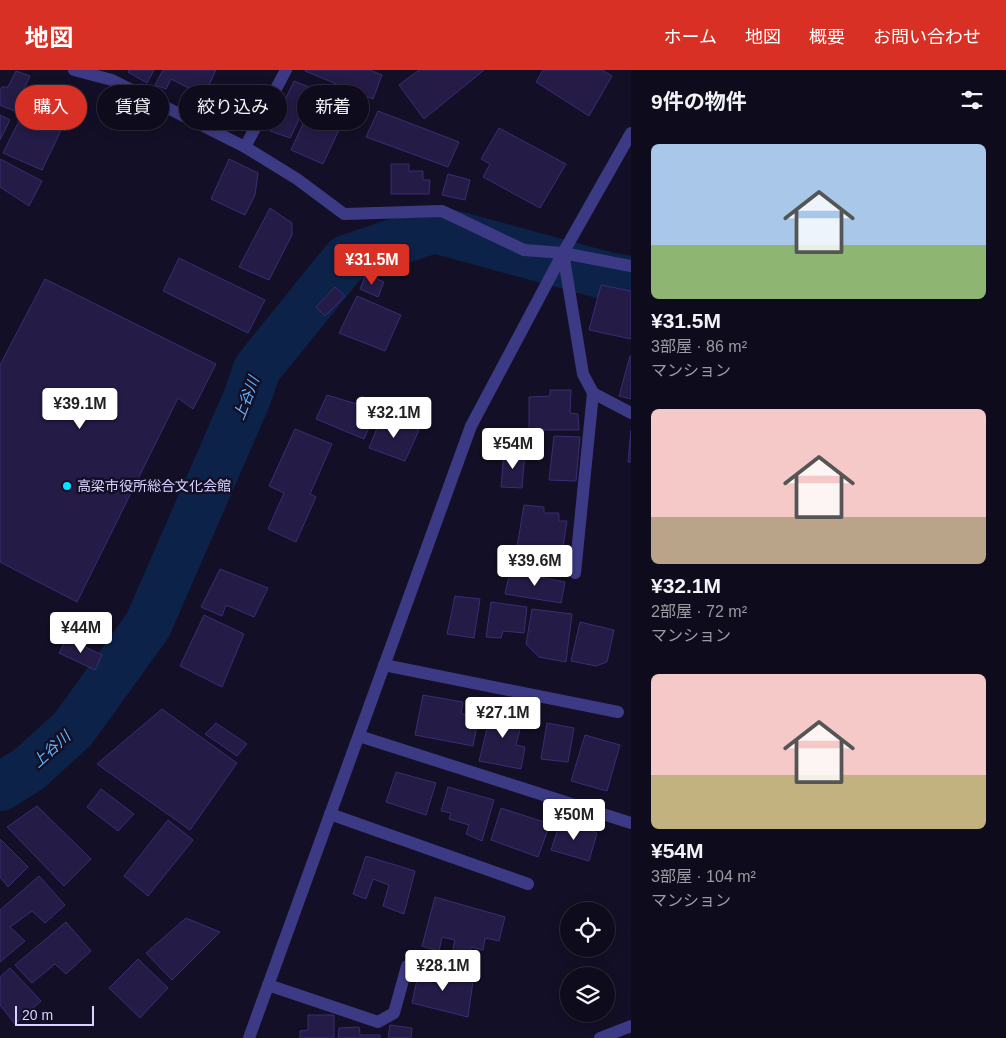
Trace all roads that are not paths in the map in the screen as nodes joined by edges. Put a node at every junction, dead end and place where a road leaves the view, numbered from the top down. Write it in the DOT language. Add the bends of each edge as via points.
graph roads {
  1 [pos="74,70"];
  2 [pos="286,70"];
  3 [pos="631,132"];
  4 [pos="245,147"];
  5 [pos="563,253"];
  6 [pos="631,266"];
  7 [pos="593,393"];
  8 [pos="631,413"];
  9 [pos="575,573"];
  10 [pos="384,665"];
  11 [pos="618,712"];
  12 [pos="358,736"];
  13 [pos="330,814"];
  14 [pos="631,823"];
  15 [pos="528,884"];
  16 [pos="407,966"];
  17 [pos="268,984"];
  18 [pos="631,1026"];
  19 [pos="248,1038"];
  20 [pos="600,1038"];
  1 -- 4 [label="street" via="112,80"];
  2 -- 4 [label="street"];
  3 -- 5 [label="street"];
  4 -- 5 [label="street" via="297,178 344,214 442,212 524,250"];
  5 -- 6 [label="street"];
  5 -- 7 [label="street" via="583,374"];
  5 -- 10 [label="street" via="472,426"];
  7 -- 8 [label="street"];
  7 -- 9 [label="street"];
  10 -- 11 [label="street"];
  10 -- 12 [label="street"];
  12 -- 13 [label="street"];
  12 -- 14 [label="street"];
  13 -- 15 [label="street"];
  13 -- 17 [label="street"];
  16 -- 17 [label="street" via="394,1013 378,1022"];
  17 -- 19 [label="street"];
  18 -- 20 [label="street"];
}
